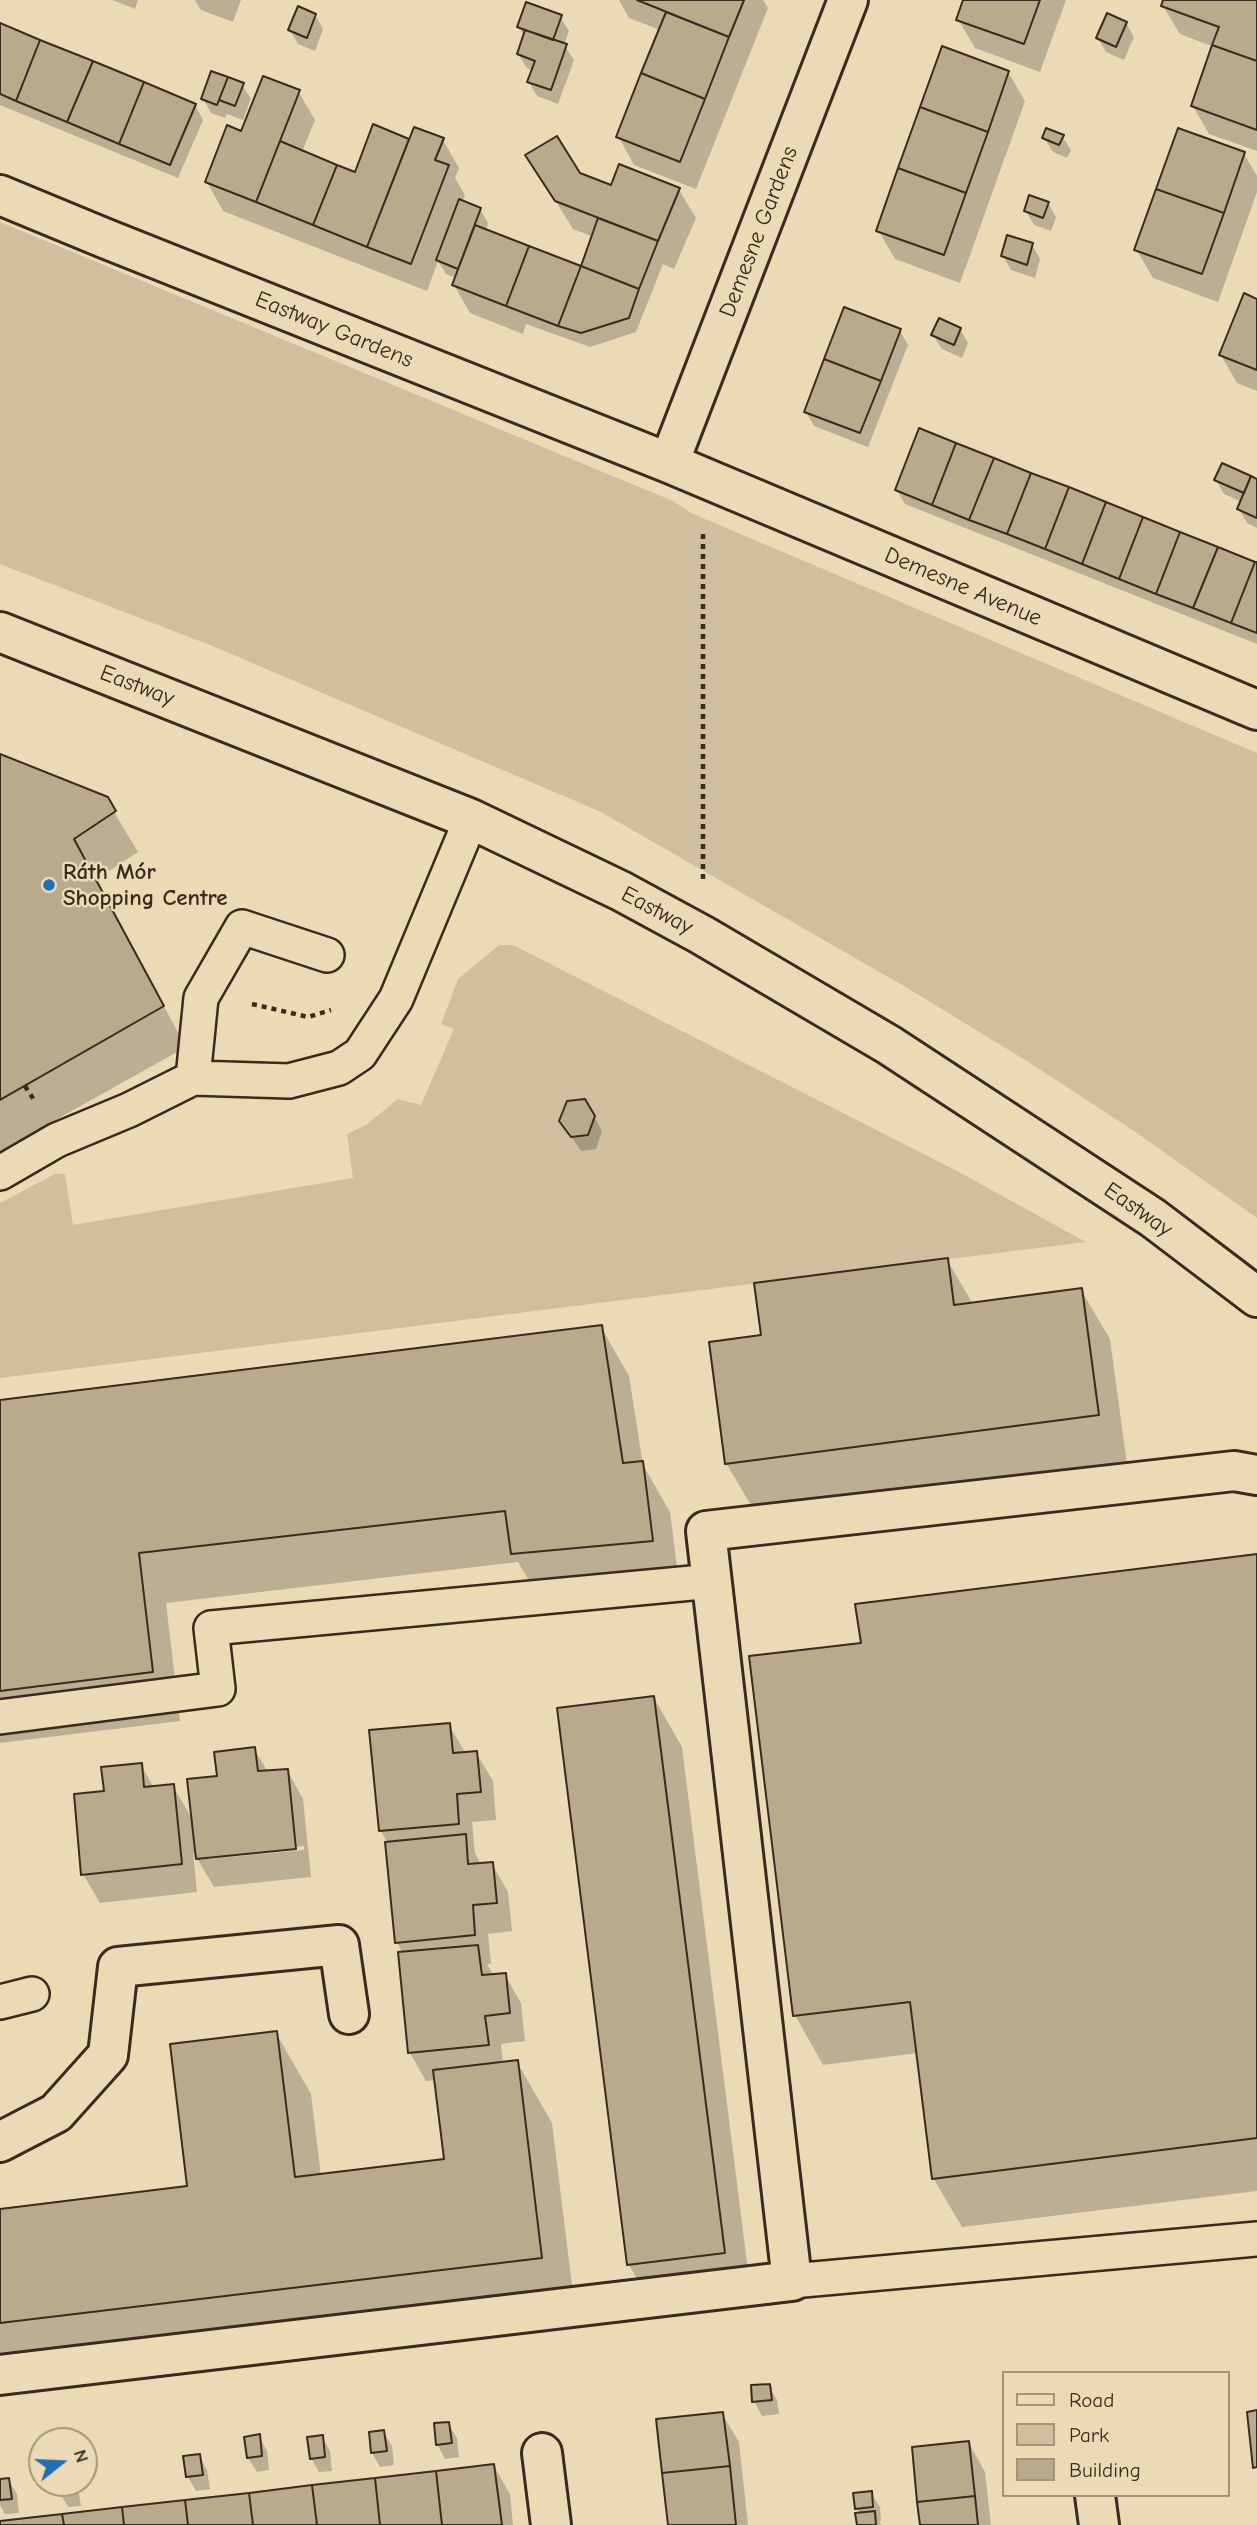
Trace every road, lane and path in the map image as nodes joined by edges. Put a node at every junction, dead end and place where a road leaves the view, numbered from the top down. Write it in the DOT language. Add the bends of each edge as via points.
graph roads {
  1 [pos="848,0"];
  2 [pos="0,195"];
  3 [pos="686,470"];
  4 [pos="0,632"];
  5 [pos="1257,710"];
  6 [pos="471,819"];
  7 [pos="702,935"];
  8 [pos="327,955"];
  9 [pos="193,1078"];
  10 [pos="0,1173"];
  11 [pos="1257,1297"];
  12 [pos="1257,1475"];
  13 [pos="713,1581"];
  14 [pos="0,1717"];
  15 [pos="32,1994"];
  16 [pos="0,2002"];
  17 [pos="349,2014"];
  18 [pos="0,2142"];
  19 [pos="1257,2239"];
  20 [pos="792,2281"];
  21 [pos="0,2375"];
  22 [pos="542,2453"];
  23 [pos="1095,2497"];
  24 [pos="551,2525"];
  25 [pos="1099,2525"];
  1 -- 3 [label="street, Demesne Gardens"];
  2 -- 3 [label="street, Eastway Gardens"];
  3 -- 5 [label="street, Demesne Avenue"];
  3 -- 7 [label="path"];
  4 -- 6 [label="street, Eastway"];
  6 -- 7 [label="street, Eastway"];
  6 -- 9 [label="lane" via="396,999 360,1054 339,1068 289,1081"];
  7 -- 11 [label="street, Eastway" via="901,1053 1153,1218"];
  8 -- 9 [label="lane" via="242,927 201,998"];
  9 -- 10 [label="lane" via="57,1140"];
  12 -- 13 [label="street" via="1220,1473 706,1531"];
  13 -- 14 [label="lane" via="211,1628 218,1689"];
  13 -- 20 [label="street"];
  15 -- 16 [label="lane"];
  17 -- 18 [label="street" via="339,1945 118,1967 108,2056 55,2113"];
  19 -- 20 [label="lane"];
  20 -- 21 [label="street"];
  22 -- 24 [label="street"];
  23 -- 25 [label="street"];
}
